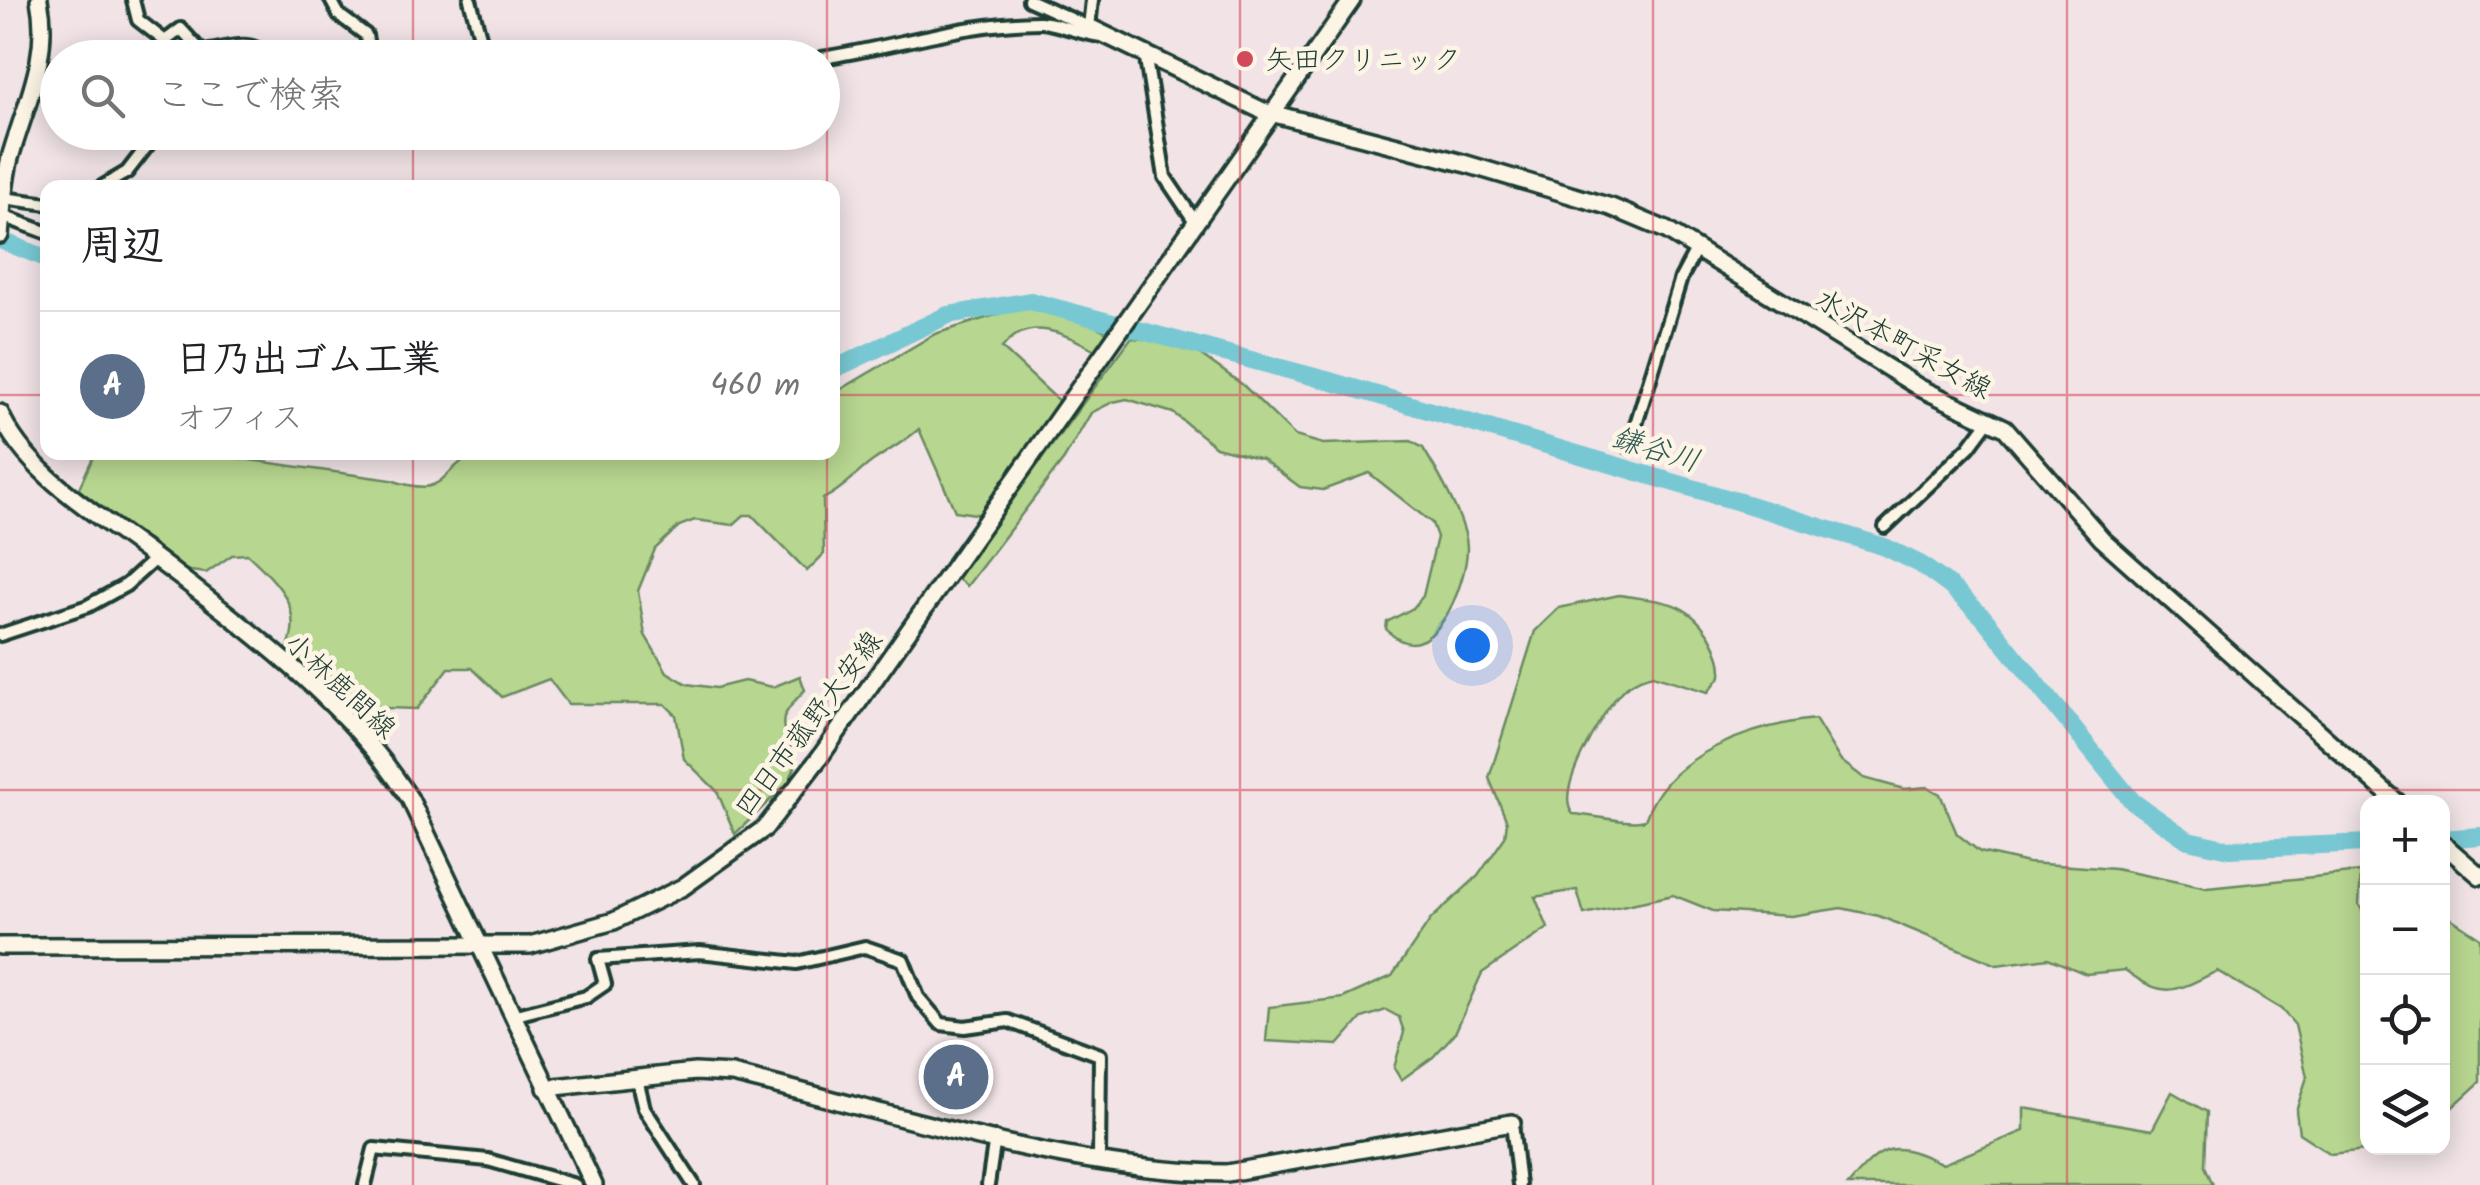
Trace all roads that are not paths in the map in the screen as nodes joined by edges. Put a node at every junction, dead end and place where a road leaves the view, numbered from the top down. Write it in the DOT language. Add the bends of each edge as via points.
graph roads {
  1 [pos="40,0"];
  2 [pos="133,0"];
  3 [pos="331,0"];
  4 [pos="470,0"];
  5 [pos="1029,0"];
  6 [pos="1092,0"];
  7 [pos="1352,0"];
  8 [pos="1090,27"];
  9 [pos="1110,37"];
  10 [pos="42,40"];
  11 [pos="164,40"];
  12 [pos="166,40"];
  13 [pos="191,40"];
  14 [pos="367,40"];
  15 [pos="481,40"];
  16 [pos="1144,52"];
  17 [pos="840,56"];
  18 [pos="40,64"];
  19 [pos="1274,112"];
  20 [pos="144,150"];
  21 [pos="114,180"];
  22 [pos="2,192"];
  23 [pos="40,202"];
  24 [pos="1,224"];
  25 [pos="1192,230"];
  26 [pos="40,231"];
  27 [pos="1696,250"];
  28 [pos="0,413"];
  29 [pos="1990,420"];
  30 [pos="1628,447"];
  31 [pos="1885,527"];
  32 [pos="156,558"];
  33 [pos="0,635"];
  34 [pos="2389,795"];
  35 [pos="2450,850"];
  36 [pos="2480,876"];
  37 [pos="0,946"];
  38 [pos="478,949"];
  39 [pos="512,1016"];
  40 [pos="636,1079"];
  41 [pos="546,1088"];
  42 [pos="1512,1123"];
  43 [pos="995,1138"];
  44 [pos="1100,1159"];
  45 [pos="585,1184"];
  46 [pos="365,1185"];
  47 [pos="694,1185"];
  48 [pos="988,1185"];
  49 [pos="1519,1185"];
  1 -- 10 [label="main road"];
  2 -- 11 [label="street" via="138,20"];
  3 -- 14 [label="street"];
  4 -- 15 [label="street"];
  5 -- 8 [label="street"];
  6 -- 8 [label="street"];
  7 -- 19 [label="main road, 四日市菰野大安線"];
  8 -- 9 [label="main road, 水沢本町采女線"];
  9 -- 16 [label="main road, 水沢本町采女線"];
  9 -- 17 [label="street" via="1072,34 1044,22"];
  12 -- 13 [label="street" via="181,29"];
  16 -- 19 [label="main road, 水沢本町采女線"];
  16 -- 25 [label="street" via="1165,176"];
  18 -- 22 [label="main road"];
  19 -- 25 [label="main road, 四日市菰野大安線"];
  19 -- 27 [label="main road, 水沢本町采女線" via="1611,206"];
  20 -- 21 [label="street"];
  22 -- 23 [label="street"];
  22 -- 24 [label="main road"];
  24 -- 26 [label="street"];
  25 -- 38 [label="main road, 四日市菰野大安線" via="765,828 683,887 624,917 530,945"];
  27 -- 29 [label="main road, 水沢本町采女線" via="1920,388"];
  27 -- 30 [label="street" via="1681,278"];
  28 -- 32 [label="main road, 小林鹿間線" via="38,465"];
  29 -- 31 [label="street"];
  29 -- 34 [label="main road, 水沢本町采女線" via="2018,438 2102,539"];
  32 -- 33 [label="street" via="88,606"];
  32 -- 38 [label="main road, 小林鹿間線" via="335,706 380,752 410,799"];
  35 -- 36 [label="main road"];
  37 -- 38 [label="main road, 四日市菰野大安線"];
  38 -- 39 [label="main road, 小林鹿間線"];
  39 -- 41 [label="main road, 小林鹿間線"];
  39 -- 44 [label="street" via="586,997 605,984 598,959 700,952 797,962 865,946 902,960 918,997 941,1024 1008,1021 1100,1055"];
  40 -- 41 [label="main road"];
  40 -- 43 [label="main road" via="732,1074"];
  40 -- 47 [label="street" via="644,1108"];
  41 -- 45 [label="main road, 小林鹿間線"];
  42 -- 44 [label="main road" via="1227,1172"];
  42 -- 49 [label="street"];
  43 -- 44 [label="main road"];
  43 -- 48 [label="street"];
  45 -- 46 [label="street" via="488,1160 374,1149"];
}
